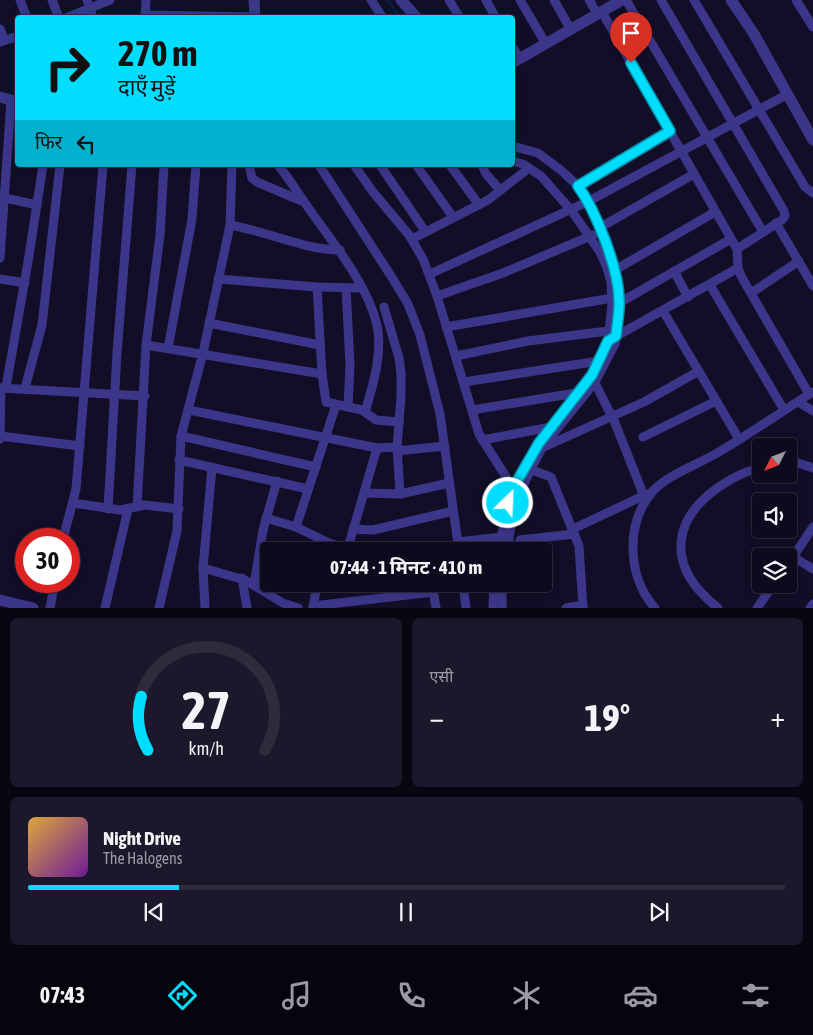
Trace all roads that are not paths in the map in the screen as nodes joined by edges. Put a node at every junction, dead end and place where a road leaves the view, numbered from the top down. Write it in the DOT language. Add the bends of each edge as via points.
graph roads {
  1 [pos="20,0"];
  2 [pos="52,0"];
  3 [pos="110,0"];
  4 [pos="146,0"];
  5 [pos="254,0"];
  6 [pos="371,0"];
  7 [pos="401,0"];
  8 [pos="449,0"];
  9 [pos="486,0"];
  10 [pos="520,0"];
  11 [pos="554,0"];
  12 [pos="589,0"];
  13 [pos="622,0"];
  14 [pos="626,0"];
  15 [pos="662,0"];
  16 [pos="694,0"];
  17 [pos="731,0"];
  18 [pos="796,0"];
  19 [pos="90,9"];
  20 [pos="600,14"];
  21 [pos="26,15"];
  22 [pos="58,15"];
  23 [pos="74,15"];
  24 [pos="145,15"];
  25 [pos="255,15"];
  26 [pos="381,15"];
  27 [pos="414,15"];
  28 [pos="458,15"];
  29 [pos="494,15"];
  30 [pos="813,27"];
  31 [pos="0,29"];
  32 [pos="571,30"];
  33 [pos="15,37"];
  34 [pos="2,41"];
  35 [pos="546,44"];
  36 [pos="516,61"];
  37 [pos="788,94"];
  38 [pos="6,99"];
  39 [pos="760,111"];
  40 [pos="734,125"];
  41 [pos="670,131"];
  42 [pos="707,138"];
  43 [pos="813,140"];
  44 [pos="515,147"];
  45 [pos="681,152"];
  46 [pos="515,162"];
  47 [pos="43,167"];
  48 [pos="60,167"];
  49 [pos="103,167"];
  50 [pos="132,167"];
  51 [pos="164,167"];
  52 [pos="196,167"];
  53 [pos="232,167"];
  54 [pos="249,167"];
  55 [pos="279,167"];
  56 [pos="320,167"];
  57 [pos="355,167"];
  58 [pos="381,167"];
  59 [pos="417,167"];
  60 [pos="451,167"];
  61 [pos="483,167"];
  62 [pos="529,168"];
  63 [pos="694,174"];
  64 [pos="578,186"];
  65 [pos="500,190"];
  66 [pos="813,193"];
  67 [pos="2,197"];
  68 [pos="304,202"];
  69 [pos="589,202"];
  70 [pos="37,205"];
  71 [pos="479,205"];
  72 [pos="571,210"];
  73 [pos="715,212"];
  74 [pos="453,218"];
  75 [pos="776,223"];
  76 [pos="230,225"];
  77 [pos="598,227"];
  78 [pos="425,231"];
  79 [pos="763,232"];
  80 [pos="589,236"];
  81 [pos="412,239"];
  82 [pos="730,239"];
  83 [pos="737,249"];
  84 [pos="340,250"];
  85 [pos="0,258"];
  86 [pos="799,261"];
  87 [pos="738,268"];
  88 [pos="617,269"];
  89 [pos="674,271"];
  90 [pos="430,274"];
  91 [pos="218,279"];
  92 [pos="0,280"];
  93 [pos="24,283"];
  94 [pos="710,285"];
  95 [pos="813,286"];
  96 [pos="317,287"];
  97 [pos="346,288"];
  98 [pos="360,288"];
  99 [pos="751,293"];
  100 [pos="437,296"];
  101 [pos="688,297"];
  102 [pos="620,300"];
  103 [pos="384,307"];
  104 [pos="663,311"];
  105 [pos="209,323"];
  106 [pos="446,327"];
  107 [pos="611,336"];
  108 [pos="320,345"];
  109 [pos="146,346"];
  110 [pos="168,348"];
  111 [pos="203,353"];
  112 [pos="456,356"];
  113 [pos="599,362"];
  114 [pos="699,371"];
  115 [pos="322,374"];
  116 [pos="593,378"];
  117 [pos="464,382"];
  118 [pos="2,388"];
  119 [pos="25,388"];
  120 [pos="85,392"];
  121 [pos="115,393"];
  122 [pos="576,393"];
  123 [pos="811,393"];
  124 [pos="145,396"];
  125 [pos="716,400"];
  126 [pos="798,402"];
  127 [pos="336,405"];
  128 [pos="348,407"];
  129 [pos="189,410"];
  130 [pos="472,410"];
  131 [pos="784,410"];
  132 [pos="813,411"];
  133 [pos="365,412"];
  134 [pos="611,416"];
  135 [pos="399,422"];
  136 [pos="551,427"];
  137 [pos="181,436"];
  138 [pos="0,437"];
  139 [pos="326,437"];
  140 [pos="643,437"];
  141 [pos="739,439"];
  142 [pos="482,440"];
  143 [pos="80,446"];
  144 [pos="445,446"];
  145 [pos="377,448"];
  146 [pos="397,449"];
  147 [pos="540,449"];
  148 [pos="179,460"];
  149 [pos="798,463"];
  150 [pos="316,466"];
  151 [pos="212,467"];
  152 [pos="530,467"];
  153 [pos="813,468"];
  154 [pos="752,470"];
  155 [pos="277,481"];
  156 [pos="450,483"];
  157 [pos="513,488"];
  158 [pos="308,489"];
  159 [pos="654,490"];
  160 [pos="364,494"];
  161 [pos="400,494"];
  162 [pos="644,496"];
  163 [pos="73,503"];
  164 [pos="133,508"];
  165 [pos="108,509"];
  166 [pos="179,509"];
  167 [pos="453,511"];
  168 [pos="266,518"];
  169 [pos="296,527"];
  170 [pos="813,527"];
  171 [pos="66,528"];
  172 [pos="354,529"];
  173 [pos="573,532"];
  174 [pos="502,537"];
  175 [pos="520,540"];
  176 [pos="330,542"];
  177 [pos="352,542"];
  178 [pos="457,542"];
  179 [pos="480,542"];
  180 [pos="501,542"];
  181 [pos="508,542"];
  182 [pos="797,551"];
  183 [pos="797,562"];
  184 [pos="203,568"];
  185 [pos="813,569"];
  186 [pos="242,578"];
  187 [pos="254,585"];
  188 [pos="316,592"];
  189 [pos="408,592"];
  190 [pos="434,592"];
  191 [pos="464,592"];
  192 [pos="494,592"];
  193 [pos="502,592"];
  194 [pos="53,593"];
  195 [pos="768,593"];
  196 [pos="0,600"];
  197 [pos="813,604"];
  198 [pos="583,606"];
  199 [pos="650,606"];
  200 [pos="28,607"];
  201 [pos="313,607"];
  202 [pos="50,608"];
  203 [pos="105,608"];
  204 [pos="159,608"];
  205 [pos="205,608"];
  206 [pos="248,608"];
  207 [pos="298,608"];
  208 [pos="436,608"];
  209 [pos="466,608"];
  210 [pos="493,608"];
  211 [pos="502,608"];
  212 [pos="566,608"];
  213 [pos="718,608"];
  214 [pos="757,608"];
  215 [pos="810,608"];
  1 -- 21 [label="street"];
  2 -- 22 [label="street"];
  3 -- 19 [label="street"];
  4 -- 24 [label="street"];
  5 -- 25 [label="street"];
  6 -- 26 [label="street"];
  7 -- 27 [label="street"];
  8 -- 28 [label="street"];
  9 -- 29 [label="street"];
  10 -- 35 [label="street"];
  11 -- 32 [label="street"];
  12 -- 20 [label="street"];
  13 -- 20 [label="street"];
  14 -- 42 [label="street"];
  15 -- 40 [label="street"];
  16 -- 39 [label="street"];
  17 -- 37 [label="street"];
  18 -- 30 [label="street"];
  19 -- 23 [label="street"];
  20 -- 32 [label="street"];
  20 -- 41 [label="street"];
  31 -- 34 [label="street"];
  32 -- 35 [label="street"];
  33 -- 34 [label="street"];
  35 -- 36 [label="street"];
  37 -- 39 [label="street"];
  37 -- 43 [label="street"];
  38 -- 67 [label="street"];
  39 -- 40 [label="street"];
  39 -- 66 [label="street" via="805,187"];
  40 -- 42 [label="street"];
  40 -- 75 [label="street" via="784,211 785,216"];
  41 -- 45 [label="street"];
  41 -- 64 [label="street"];
  42 -- 45 [label="street"];
  42 -- 79 [label="street"];
  44 -- 64 [label="street" via="538,153"];
  45 -- 63 [label="street"];
  45 -- 69 [label="street"];
  46 -- 62 [label="street"];
  47 -- 70 [label="street"];
  48 -- 119 [label="street" via="42,326"];
  49 -- 120 [label="street"];
  50 -- 121 [label="street"];
  51 -- 109 [label="street" via="160,235"];
  52 -- 110 [label="street" via="192,219"];
  53 -- 76 [label="street"];
  54 -- 68 [label="street" via="256,182"];
  55 -- 68 [label="street"];
  56 -- 144 [label="street" via="408,304 435,391"];
  57 -- 81 [label="street"];
  58 -- 78 [label="street"];
  59 -- 74 [label="street"];
  60 -- 71 [label="street"];
  61 -- 65 [label="street"];
  62 -- 65 [label="street"];
  62 -- 72 [label="street"];
  63 -- 73 [label="street"];
  63 -- 77 [label="street"];
  64 -- 69 [label="street"];
  65 -- 71 [label="street"];
  67 -- 70 [label="street"];
  67 -- 85 [label="street"];
  68 -- 84 [label="street"];
  69 -- 72 [label="street"];
  69 -- 77 [label="street"];
  70 -- 93 [label="street"];
  71 -- 74 [label="street"];
  72 -- 80 [label="street"];
  72 -- 90 [label="street"];
  73 -- 82 [label="street"];
  73 -- 88 [label="street"];
  74 -- 78 [label="street"];
  75 -- 79 [label="street"];
  75 -- 86 [label="street"];
  76 -- 84 [label="street" via="262,231 318,249"];
  76 -- 91 [label="street"];
  77 -- 80 [label="street"];
  77 -- 88 [label="street"];
  78 -- 81 [label="street"];
  79 -- 83 [label="street"];
  80 -- 100 [label="street" via="503,273"];
  80 -- 102 [label="street"];
  81 -- 90 [label="street"];
  82 -- 83 [label="street"];
  82 -- 89 [label="street"];
  83 -- 87 [label="street"];
  84 -- 98 [label="street"];
  86 -- 95 [label="street"];
  86 -- 99 [label="street"];
  87 -- 94 [label="street"];
  87 -- 99 [label="street"];
  88 -- 102 [label="street"];
  89 -- 101 [label="street"];
  89 -- 102 [label="street"];
  90 -- 100 [label="street"];
  91 -- 96 [label="street"];
  91 -- 105 [label="street"];
  92 -- 93 [label="street"];
  93 -- 118 [label="street"];
  94 -- 101 [label="street"];
  94 -- 131 [label="street"];
  96 -- 97 [label="street"];
  96 -- 108 [label="street"];
  97 -- 98 [label="street"];
  97 -- 128 [label="street" via="350,365"];
  98 -- 133 [label="street" via="371,308 378,338 374,382"];
  99 -- 123 [label="street"];
  100 -- 106 [label="street"];
  101 -- 104 [label="street"];
  102 -- 106 [label="street"];
  102 -- 107 [label="street"];
  103 -- 135 [label="street" via="401,373"];
  104 -- 107 [label="street"];
  104 -- 114 [label="street"];
  105 -- 108 [label="street"];
  105 -- 111 [label="street"];
  106 -- 112 [label="street"];
  107 -- 112 [label="street" via="528,341"];
  107 -- 113 [label="street"];
  107 -- 116 [label="street" via="615,344"];
  108 -- 115 [label="street"];
  109 -- 110 [label="street"];
  109 -- 124 [label="street"];
  110 -- 111 [label="street"];
  111 -- 115 [label="street"];
  111 -- 129 [label="street"];
  112 -- 117 [label="street"];
  113 -- 116 [label="street"];
  113 -- 117 [label="street"];
  114 -- 125 [label="street"];
  114 -- 134 [label="street" via="644,402"];
  115 -- 127 [label="street" via="326,402"];
  116 -- 122 [label="street"];
  116 -- 134 [label="street"];
  116 -- 147 [label="street" via="561,426"];
  117 -- 130 [label="street"];
  118 -- 119 [label="street"];
  118 -- 138 [label="street"];
  119 -- 120 [label="street"];
  120 -- 121 [label="street"];
  120 -- 143 [label="street"];
  121 -- 124 [label="street"];
  121 -- 165 [label="street"];
  122 -- 130 [label="street"];
  122 -- 136 [label="street"];
  123 -- 126 [label="street"];
  124 -- 164 [label="street"];
  125 -- 140 [label="street"];
  125 -- 141 [label="street"];
  126 -- 131 [label="street"];
  126 -- 132 [label="street"];
  127 -- 128 [label="street"];
  127 -- 139 [label="street"];
  128 -- 133 [label="street"];
  129 -- 137 [label="street"];
  129 -- 139 [label="street"];
  130 -- 142 [label="street"];
  131 -- 141 [label="street"];
  133 -- 135 [label="street" via="376,420"];
  134 -- 147 [label="street"];
  134 -- 162 [label="street"];
  135 -- 146 [label="street"];
  136 -- 142 [label="street"];
  136 -- 147 [label="street"];
  137 -- 148 [label="street"];
  137 -- 150 [label="street"];
  138 -- 143 [label="street"];
  139 -- 145 [label="street"];
  139 -- 150 [label="street"];
  141 -- 159 [label="street"];
  142 -- 157 [label="street"];
  143 -- 163 [label="street"];
  144 -- 146 [label="street"];
  144 -- 156 [label="street"];
  145 -- 146 [label="street"];
  145 -- 160 [label="street"];
  146 -- 161 [label="street"];
  147 -- 152 [label="street"];
  148 -- 151 [label="street"];
  148 -- 166 [label="street"];
  149 -- 153 [label="street"];
  150 -- 158 [label="street"];
  151 -- 155 [label="street"];
  151 -- 184 [label="street"];
  152 -- 157 [label="street"];
  152 -- 173 [label="street" via="551,477"];
  152 -- 181 [label="street" via="514,507"];
  154 -- 213 [label="street" via="715,490 690,517 683,530 680,544 684,567 691,582"];
  155 -- 158 [label="street"];
  155 -- 168 [label="street"];
  156 -- 161 [label="street"];
  156 -- 167 [label="street"];
  157 -- 174 [label="street"];
  158 -- 169 [label="street"];
  159 -- 162 [label="street"];
  159 -- 199 [label="street" via="640,512 633,546 638,582"];
  160 -- 161 [label="street"];
  160 -- 172 [label="street"];
  162 -- 173 [label="street"];
  163 -- 165 [label="street"];
  163 -- 171 [label="street"];
  164 -- 165 [label="street"];
  164 -- 166 [label="street" via="160,506"];
  164 -- 203 [label="street"];
  166 -- 204 [label="street"];
  167 -- 172 [label="street" via="373,530"];
  167 -- 178 [label="street"];
  168 -- 169 [label="street"];
  168 -- 187 [label="street"];
  169 -- 176 [label="street"];
  170 -- 182 [label="street"];
  172 -- 177 [label="street"];
  173 -- 175 [label="street"];
  173 -- 198 [label="street" via="580,557"];
  174 -- 179 [label="street"];
  174 -- 180 [label="street"];
  183 -- 185 [label="street"];
  184 -- 186 [label="street"];
  184 -- 205 [label="street"];
  186 -- 187 [label="street"];
  186 -- 206 [label="street"];
  187 -- 207 [label="street" via="283,603"];
  188 -- 201 [label="street"];
  189 -- 201 [label="street"];
  190 -- 208 [label="street"];
  191 -- 209 [label="street"];
  192 -- 210 [label="street"];
  193 -- 211 [label="street"];
  194 -- 202 [label="street"];
  195 -- 214 [label="street"];
  196 -- 200 [label="street"];
  197 -- 215 [label="street"];
  198 -- 212 [label="street"];
}
